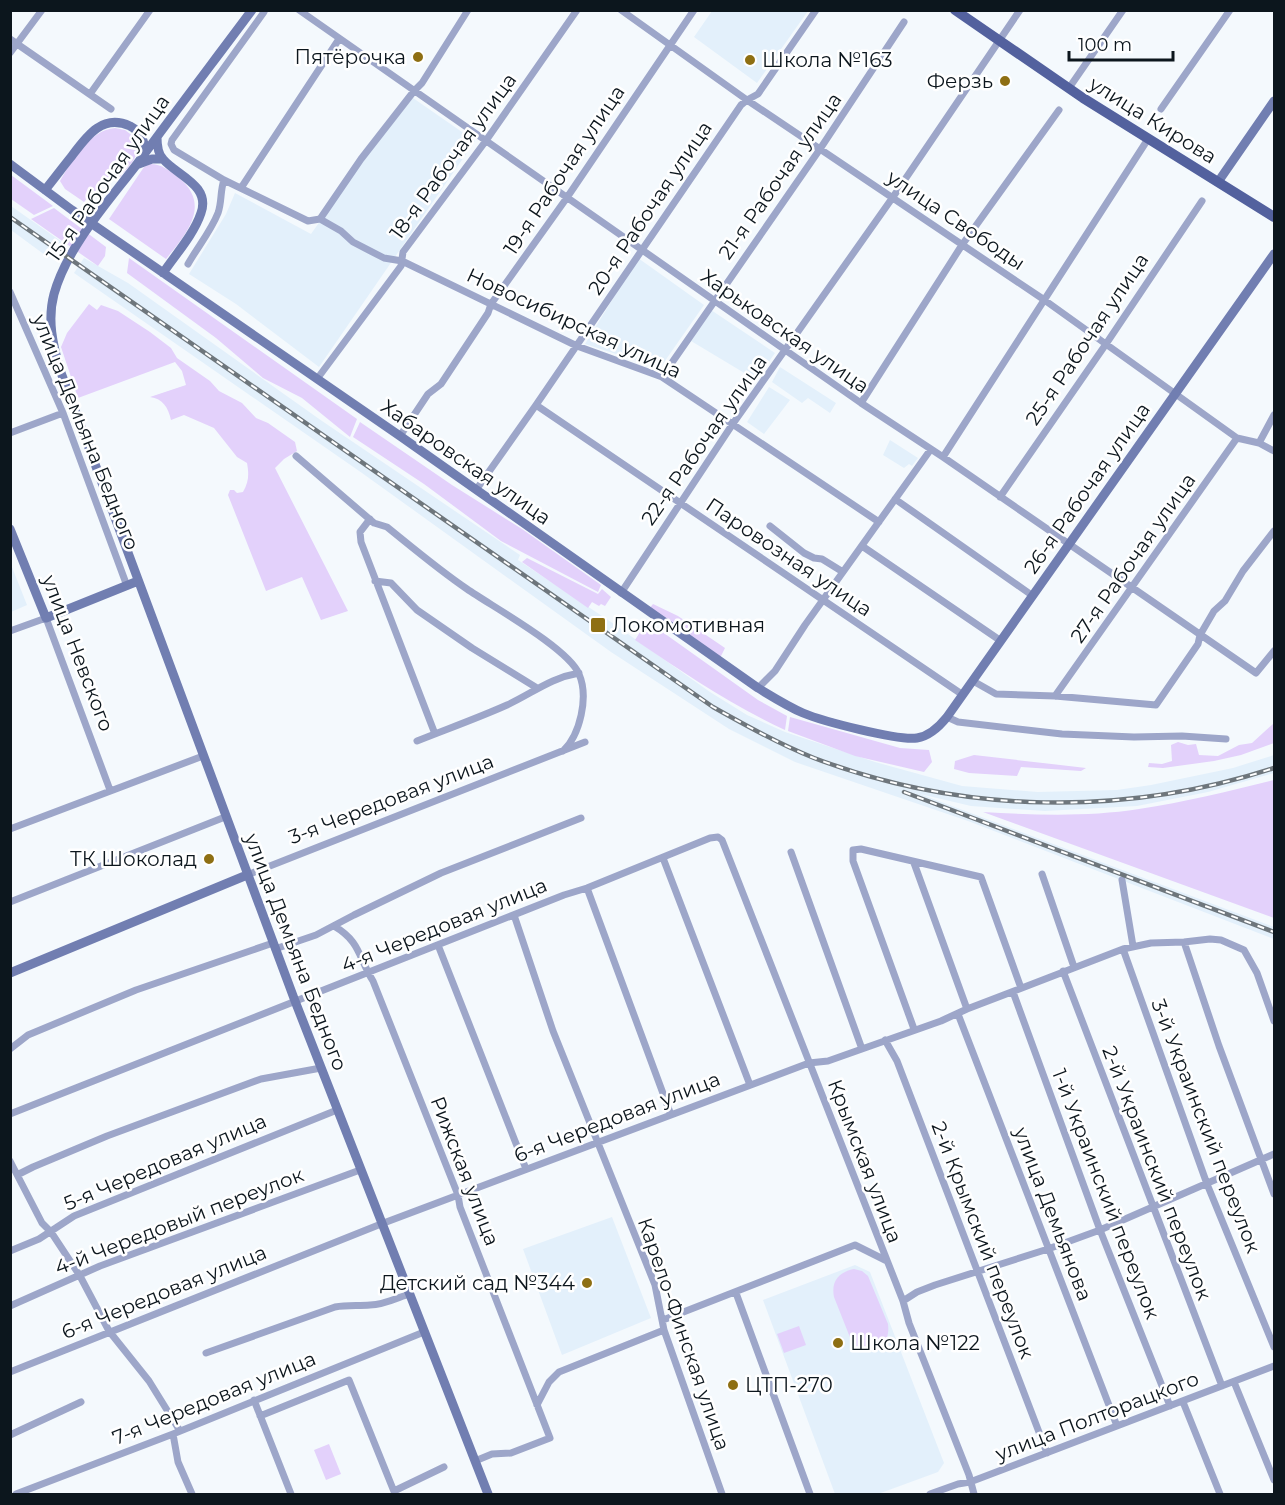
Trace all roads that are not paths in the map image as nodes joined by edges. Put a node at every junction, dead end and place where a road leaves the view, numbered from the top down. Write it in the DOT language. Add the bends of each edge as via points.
graph roads {
  1 [pos="42,10"];
  2 [pos="150,10"];
  3 [pos="252,10"];
  4 [pos="299,10"];
  5 [pos="468,10"];
  6 [pos="577,10"];
  7 [pos="621,10"];
  8 [pos="694,10"];
  9 [pos="816,10"];
  10 [pos="955,10"];
  11 [pos="1020,10"];
  12 [pos="1123,10"];
  13 [pos="1230,10"];
  14 [pos="264,12"];
  15 [pos="904,22"];
  16 [pos="241,26"];
  17 [pos="250,32"];
  18 [pos="10,39"];
  19 [pos="339,39"];
  20 [pos="1000,41"];
  21 [pos="17,44"];
  22 [pos="669,44"];
  23 [pos="10,53"];
  24 [pos="1069,88"];
  25 [pos="414,91"];
  26 [pos="90,94"];
  27 [pos="747,100"];
  28 [pos="1275,101"];
  29 [pos="111,109"];
  30 [pos="1161,109"];
  31 [pos="1059,110"];
  32 [pos="139,133"];
  33 [pos="160,133"];
  34 [pos="1148,139"];
  35 [pos="485,142"];
  36 [pos="820,149"];
  37 [pos="145,153"];
  38 [pos="162,159"];
  39 [pos="10,164"];
  40 [pos="133,168"];
  41 [pos="224,180"];
  42 [pos="1218,182"];
  43 [pos="241,188"];
  44 [pos="45,190"];
  45 [pos="893,198"];
  46 [pos="566,199"];
  47 [pos="1202,201"];
  48 [pos="1275,218"];
  49 [pos="320,219"];
  50 [pos="962,245"];
  51 [pos="641,251"];
  52 [pos="1275,254"];
  53 [pos="402,261"];
  54 [pos="188,264"];
  55 [pos="164,273"];
  56 [pos="10,292"];
  57 [pos="1043,300"];
  58 [pos="714,301"];
  59 [pos="491,304"];
  60 [pos="1106,344"];
  61 [pos="577,346"];
  62 [pos="786,350"];
  63 [pos="662,377"];
  64 [pos="317,380"];
  65 [pos="1175,394"];
  66 [pos="861,403"];
  67 [pos="536,405"];
  68 [pos="63,413"];
  69 [pos="1275,415"];
  70 [pos="78,418"];
  71 [pos="732,425"];
  72 [pos="10,433"];
  73 [pos="400,436"];
  74 [pos="1237,438"];
  75 [pos="1259,443"];
  76 [pos="931,449"];
  77 [pos="1275,451"];
  78 [pos="296,456"];
  79 [pos="943,457"];
  80 [pos="476,490"];
  81 [pos="1000,497"];
  82 [pos="895,499"];
  83 [pos="681,503"];
  84 [pos="370,519"];
  85 [pos="879,522"];
  86 [pos="770,526"];
  87 [pos="10,529"];
  88 [pos="1275,531"];
  89 [pos="1069,545"];
  90 [pos="862,546"];
  91 [pos="843,572"];
  92 [pos="138,581"];
  93 [pos="375,581"];
  94 [pos="127,586"];
  95 [pos="1131,589"];
  96 [pos="621,593"];
  97 [pos="1033,596"];
  98 [pos="823,600"];
  99 [pos="46,618"];
  100 [pos="10,631"];
  101 [pos="1200,635"];
  102 [pos="1001,641"];
  103 [pos="1275,651"];
  104 [pos="579,673"];
  105 [pos="973,681"];
  106 [pos="537,688"];
  107 [pos="758,688"];
  108 [pos="963,694"];
  109 [pos="1055,696"];
  110 [pos="947,717"];
  111 [pos="435,734"];
  112 [pos="923,736"];
  113 [pos="1226,739"];
  114 [pos="417,741"];
  115 [pos="585,742"];
  116 [pos="563,751"];
  117 [pos="203,756"];
  118 [pos="110,790"];
  119 [pos="225,817"];
  120 [pos="581,818"];
  121 [pos="10,829"];
  122 [pos="722,840"];
  123 [pos="791,852"];
  124 [pos="663,858"];
  125 [pos="914,863"];
  126 [pos="1041,873"];
  127 [pos="247,875"];
  128 [pos="1122,880"];
  129 [pos="586,888"];
  130 [pos="10,902"];
  131 [pos="514,915"];
  132 [pos="334,926"];
  133 [pos="1184,942"];
  134 [pos="438,945"];
  135 [pos="274,946"];
  136 [pos="1132,946"];
  137 [pos="1123,949"];
  138 [pos="1074,967"];
  139 [pos="1063,971"];
  140 [pos="10,973"];
  141 [pos="368,973"];
  142 [pos="1021,988"];
  143 [pos="1013,992"];
  144 [pos="295,1001"];
  145 [pos="967,1009"];
  146 [pos="958,1014"];
  147 [pos="1275,1021"];
  148 [pos="914,1029"];
  149 [pos="885,1040"];
  150 [pos="862,1048"];
  151 [pos="10,1049"];
  152 [pos="809,1063"];
  153 [pos="321,1068"];
  154 [pos="750,1085"];
  155 [pos="337,1110"];
  156 [pos="10,1114"];
  157 [pos="670,1115"];
  158 [pos="597,1143"];
  159 [pos="1275,1154"];
  160 [pos="1260,1160"];
  161 [pos="10,1161"];
  162 [pos="526,1169"];
  163 [pos="360,1170"];
  164 [pos="19,1174"];
  165 [pos="1207,1184"];
  166 [pos="1275,1194"];
  167 [pos="458,1195"];
  168 [pos="1152,1206"];
  169 [pos="381,1224"];
  170 [pos="1100,1230"];
  171 [pos="51,1232"];
  172 [pos="1048,1249"];
  173 [pos="10,1251"];
  174 [pos="887,1261"];
  175 [pos="977,1270"];
  176 [pos="80,1276"];
  177 [pos="736,1293"];
  178 [pos="409,1294"];
  179 [pos="903,1300"];
  180 [pos="10,1306"];
  181 [pos="663,1320"];
  182 [pos="664,1330"];
  183 [pos="109,1331"];
  184 [pos="424,1332"];
  185 [pos="1275,1347"];
  186 [pos="206,1353"];
  187 [pos="1275,1366"];
  188 [pos="10,1372"];
  189 [pos="1234,1382"];
  190 [pos="1222,1386"];
  191 [pos="254,1400"];
  192 [pos="81,1402"];
  193 [pos="1183,1402"];
  194 [pos="536,1406"];
  195 [pos="1170,1406"];
  196 [pos="260,1416"];
  197 [pos="1117,1426"];
  198 [pos="176,1433"];
  199 [pos="10,1435"];
  200 [pos="1047,1453"];
  201 [pos="475,1461"];
  202 [pos="444,1467"];
  203 [pos="1275,1480"];
  204 [pos="970,1482"];
  205 [pos="394,1493"];
  206 [pos="16,1494"];
  207 [pos="192,1494"];
  208 [pos="291,1494"];
  209 [pos="488,1494"];
  210 [pos="722,1494"];
  211 [pos="810,1494"];
  212 [pos="930,1494"];
  213 [pos="974,1494"];
  214 [pos="1220,1494"];
  1 -- 21 [label="street"];
  2 -- 26 [label="street"];
  3 -- 16 [label="main road, 15-я Рабочая улица"];
  4 -- 19 [label="street, Харьковская улица"];
  5 -- 25 [label="street"];
  6 -- 35 [label="street, 18-я Рабочая улица"];
  7 -- 22 [label="street, улица Свободы"];
  8 -- 22 [label="street, 19-я Рабочая улица"];
  9 -- 27 [label="street, 20-я Рабочая улица" via="758,94"];
  10 -- 20 [label="main road, улица Кирова"];
  11 -- 20 [label="street, 22-я Рабочая улица"];
  12 -- 24 [label="street"];
  13 -- 30 [label="street"];
  14 -- 17 [label="street"];
  15 -- 36 [label="street, 21-я Рабочая улица"];
  16 -- 17 [label="street"];
  16 -- 33 [label="main road, 15-я Рабочая улица"];
  17 -- 41 [label="street, Новосибирская улица" via="172,140 178,153"];
  18 -- 21 [label="street"];
  19 -- 25 [label="street, Харьковская улица"];
  19 -- 43 [label="street"];
  20 -- 24 [label="main road, улица Кирова"];
  20 -- 45 [label="street, 22-я Рабочая улица"];
  21 -- 23 [label="street"];
  21 -- 26 [label="street"];
  22 -- 27 [label="street, улица Свободы"];
  22 -- 46 [label="street, 19-я Рабочая улица"];
  24 -- 34 [label="main road, улица Кирова"];
  25 -- 35 [label="street, Харьковская улица"];
  25 -- 49 [label="street"];
  26 -- 29 [label="street"];
  27 -- 36 [label="street, улица Свободы"];
  27 -- 51 [label="street, 20-я Рабочая улица"];
  28 -- 42 [label="main road"];
  31 -- 50 [label="street"];
  32 -- 33 [label="main road"];
  32 -- 37 [label="main road"];
  32 -- 44 [label="main road" via="122,123 100,125 88,134"];
  33 -- 37 [label="main road, 15-я Рабочая улица"];
  33 -- 38 [label="main road"];
  34 -- 42 [label="main road, улица Кирова"];
  34 -- 57 [label="street"];
  35 -- 46 [label="street, Харьковская улица"];
  35 -- 53 [label="street, 18-я Рабочая улица" via="403,252"];
  36 -- 45 [label="street, улица Свободы"];
  36 -- 58 [label="street, 21-я Рабочая улица"];
  37 -- 40 [label="main road, 15-я Рабочая улица"];
  38 -- 40 [label="main road"];
  38 -- 55 [label="main road" via="195,186 202,200 202,210 190,234"];
  39 -- 44 [label="main road, Хабаровская улица"];
  40 -- 70 [label="main road, 15-я Рабочая улица" via="73,252 54,296 54,346"];
  41 -- 43 [label="street, Новосибирская улица"];
  41 -- 54 [label="street" via="218,215"];
  42 -- 48 [label="main road, улица Кирова"];
  43 -- 49 [label="street, Новосибирская улица" via="308,221"];
  44 -- 55 [label="main road, Хабаровская улица"];
  45 -- 50 [label="street, улица Свободы"];
  45 -- 62 [label="street, 22-я Рабочая улица"];
  46 -- 51 [label="street, Харьковская улица"];
  46 -- 59 [label="street, 19-я Рабочая улица"];
  47 -- 60 [label="street, 25-я Рабочая улица"];
  49 -- 53 [label="street, Новосибирская улица" via="384,258"];
  50 -- 57 [label="street, улица Свободы"];
  50 -- 66 [label="street"];
  51 -- 58 [label="street, Харьковская улица"];
  51 -- 61 [label="street, 20-я Рабочая улица"];
  52 -- 65 [label="main road, 26-я Рабочая улица"];
  53 -- 59 [label="street, Новосибирская улица"];
  53 -- 64 [label="street, 18-я Рабочая улица"];
  55 -- 64 [label="main road, Хабаровская улица"];
  56 -- 68 [label="street, улица Демьяна Бедного"];
  57 -- 60 [label="street, улица Свободы"];
  57 -- 79 [label="street"];
  58 -- 62 [label="street, Харьковская улица"];
  58 -- 63 [label="street, 21-я Рабочая улица"];
  59 -- 61 [label="street, Новосибирская улица"];
  59 -- 73 [label="street, 19-я Рабочая улица" via="441,384 428,394"];
  60 -- 65 [label="street, улица Свободы"];
  60 -- 81 [label="street, 25-я Рабочая улица"];
  61 -- 63 [label="street, Новосибирская улица"];
  61 -- 67 [label="street, 20-я Рабочая улица"];
  62 -- 66 [label="street, Харьковская улица"];
  62 -- 71 [label="street, 22-я Рабочая улица"];
  63 -- 71 [label="street, Новосибирская улица"];
  64 -- 73 [label="main road, Хабаровская улица"];
  65 -- 74 [label="street, улица Свободы"];
  65 -- 89 [label="main road, 26-я Рабочая улица"];
  66 -- 76 [label="street, Харьковская улица"];
  67 -- 80 [label="street, 20-я Рабочая улица"];
  67 -- 83 [label="street, Паровозная улица"];
  68 -- 72 [label="street"];
  68 -- 94 [label="street, улица Демьяна Бедного"];
  69 -- 75 [label="street"];
  70 -- 92 [label="main road, улица Демьяна Бедного"];
  71 -- 83 [label="street, 22-я Рабочая улица"];
  71 -- 85 [label="street, Новосибирская улица"];
  73 -- 80 [label="main road, Хабаровская улица"];
  74 -- 75 [label="street, улица Свободы"];
  74 -- 95 [label="street, 27-я Рабочая улица"];
  75 -- 77 [label="street, улица Свободы"];
  76 -- 79 [label="street, Харьковская улица"];
  76 -- 82 [label="street"];
  78 -- 84 [label="street"];
  79 -- 81 [label="street, Харьковская улица"];
  80 -- 96 [label="main road, Хабаровская улица"];
  81 -- 89 [label="street, Харьковская улица"];
  82 -- 85 [label="street"];
  82 -- 97 [label="street"];
  83 -- 96 [label="street, 22-я Рабочая улица"];
  83 -- 98 [label="street, Паровозная улица"];
  84 -- 93 [label="street" via="360,532"];
  84 -- 104 [label="street" via="387,527 466,588 558,650"];
  85 -- 90 [label="street"];
  86 -- 91 [label="street" via="804,553"];
  87 -- 99 [label="main road, улица Невского"];
  88 -- 101 [label="street"];
  89 -- 95 [label="street, Харьковская улица"];
  89 -- 97 [label="main road, 26-я Рабочая улица"];
  90 -- 91 [label="street"];
  90 -- 102 [label="street"];
  91 -- 98 [label="street"];
  92 -- 94 [label="main road"];
  92 -- 117 [label="main road, улица Демьяна Бедного"];
  93 -- 106 [label="street" via="391,584 417,610"];
  93 -- 111 [label="street"];
  94 -- 99 [label="main road"];
  95 -- 101 [label="street, Харьковская улица"];
  95 -- 109 [label="street, 27-я Рабочая улица"];
  96 -- 107 [label="main road, Хабаровская улица"];
  97 -- 102 [label="main road, 26-я Рабочая улица"];
  98 -- 107 [label="street"];
  98 -- 108 [label="street, Паровозная улица"];
  99 -- 100 [label="street"];
  99 -- 118 [label="street, улица Невского"];
  101 -- 103 [label="street, Харьковская улица" via="1256,673"];
  101 -- 109 [label="street" via="1198,645 1156,705"];
  102 -- 105 [label="main road, 26-я Рабочая улица"];
  104 -- 106 [label="street"];
  104 -- 116 [label="street" via="580,723"];
  105 -- 108 [label="main road, 26-я Рабочая улица"];
  105 -- 109 [label="street" via="996,694"];
  106 -- 111 [label="street" via="503,707"];
  107 -- 112 [label="main road, Хабаровская улица" via="805,714 906,739"];
  108 -- 110 [label="main road, 26-я Рабочая улица"];
  110 -- 112 [label="main road, 26-я Рабочая улица"];
  110 -- 113 [label="street" via="958,722 1062,734"];
  111 -- 114 [label="street"];
  115 -- 116 [label="street, 3-я Чередовая улица"];
  116 -- 127 [label="street, 3-я Чередовая улица"];
  117 -- 118 [label="street"];
  117 -- 119 [label="main road, улица Демьяна Бедного"];
  118 -- 121 [label="street"];
  119 -- 127 [label="main road, улица Демьяна Бедного"];
  119 -- 130 [label="street"];
  120 -- 132 [label="street" via="441,873"];
  122 -- 124 [label="street, 4-я Чередовая улица" via="710,838"];
  122 -- 152 [label="street, Крымская улица"];
  123 -- 150 [label="street"];
  124 -- 129 [label="street, 4-я Чередовая улица"];
  124 -- 154 [label="street"];
  125 -- 142 [label="street" via="981,877"];
  125 -- 145 [label="street"];
  125 -- 148 [label="street" via="853,850 853,861"];
  126 -- 138 [label="street"];
  127 -- 135 [label="main road, улица Демьяна Бедного"];
  127 -- 140 [label="main road, 3-я Чередовая улица"];
  128 -- 136 [label="street"];
  129 -- 131 [label="street, 4-я Чередовая улица"];
  129 -- 157 [label="street"];
  131 -- 134 [label="street, 4-я Чередовая улица"];
  131 -- 158 [label="street, Карело-Финская улица" via="553,1031"];
  132 -- 135 [label="street"];
  132 -- 141 [label="street, Рижская улица" via="356,944"];
  133 -- 136 [label="street, 6-я Чередовая улица"];
  133 -- 147 [label="street, 6-я Чередовая улица" via="1221,940 1244,950"];
  133 -- 160 [label="street"];
  134 -- 141 [label="street, 4-я Чередовая улица"];
  134 -- 162 [label="street"];
  135 -- 144 [label="main road, улица Демьяна Бедного"];
  135 -- 151 [label="street" via="125,995 28,1035"];
  136 -- 137 [label="street, 6-я Чередовая улица"];
  137 -- 138 [label="street, 6-я Чередовая улица"];
  137 -- 165 [label="street, 3-й Украинский переулок"];
  138 -- 139 [label="street, 6-я Чередовая улица"];
  139 -- 142 [label="street, 6-я Чередовая улица"];
  139 -- 168 [label="street, 2-й Украинский переулок"];
  141 -- 144 [label="street, 4-я Чередовая улица"];
  141 -- 167 [label="street, Рижская улица"];
  142 -- 143 [label="street, 6-я Чередовая улица"];
  143 -- 145 [label="street, 6-я Чередовая улица"];
  143 -- 170 [label="street, 1-й Украинский переулок"];
  144 -- 153 [label="main road, улица Демьяна Бедного"];
  144 -- 156 [label="street, 4-я Чередовая улица"];
  145 -- 146 [label="street, 6-я Чередовая улица"];
  146 -- 148 [label="street, 6-я Чередовая улица"];
  146 -- 172 [label="street, улица Демьянова"];
  148 -- 149 [label="street, 6-я Чередовая улица"];
  149 -- 150 [label="street, 6-я Чередовая улица"];
  149 -- 175 [label="street, 2-й Крымский переулок" via="897,1061"];
  150 -- 152 [label="street, 6-я Чередовая улица" via="828,1061"];
  152 -- 154 [label="street, 6-я Чередовая улица"];
  152 -- 174 [label="street, Крымская улица"];
  153 -- 155 [label="main road, улица Демьяна Бедного"];
  153 -- 164 [label="street" via="261,1079 107,1136"];
  154 -- 157 [label="street, 6-я Чередовая улица"];
  155 -- 163 [label="main road, улица Демьяна Бедного"];
  155 -- 171 [label="street, 5-я Чередовая улица" via="74,1216"];
  157 -- 158 [label="street, 6-я Чередовая улица"];
  158 -- 162 [label="street, 6-я Чередовая улица"];
  158 -- 181 [label="street, Карело-Финская улица" via="655,1285"];
  159 -- 160 [label="street"];
  160 -- 165 [label="street"];
  160 -- 166 [label="street"];
  161 -- 164 [label="street"];
  162 -- 167 [label="street, 6-я Чередовая улица"];
  163 -- 169 [label="main road, улица Демьяна Бедного"];
  163 -- 176 [label="street, 4-й Чередовый переулок"];
  164 -- 171 [label="street" via="42,1223"];
  165 -- 168 [label="street"];
  165 -- 185 [label="street, 3-й Украинский переулок"];
  167 -- 169 [label="street, 6-я Чередовая улица"];
  167 -- 194 [label="street, Рижская улица"];
  168 -- 170 [label="street"];
  168 -- 190 [label="street, 2-й Украинский переулок"];
  169 -- 178 [label="main road, улица Демьяна Бедного"];
  169 -- 183 [label="street, 6-я Чередовая улица"];
  170 -- 172 [label="street"];
  170 -- 195 [label="street, 1-й Украинский переулок"];
  171 -- 173 [label="street, 5-я Чередовая улица"];
  171 -- 176 [label="street"];
  172 -- 175 [label="street"];
  172 -- 197 [label="street, улица Демьянова"];
  174 -- 177 [label="street" via="855,1245"];
  174 -- 179 [label="street, Крымская улица"];
  175 -- 179 [label="street"];
  175 -- 200 [label="street, 2-й Крымский переулок"];
  176 -- 180 [label="street, 4-й Чередовый переулок"];
  176 -- 183 [label="street"];
  177 -- 181 [label="street"];
  177 -- 211 [label="street"];
  178 -- 184 [label="main road, улица Демьяна Бедного"];
  178 -- 186 [label="street" via="382,1304 335,1307"];
  179 -- 204 [label="street, Крымская улица"];
  181 -- 182 [label="street, Карело-Финская улица"];
  182 -- 194 [label="street" via="559,1372"];
  182 -- 210 [label="street, Карело-Финская улица"];
  183 -- 188 [label="street, 6-я Чередовая улица"];
  183 -- 198 [label="street" via="148,1381"];
  184 -- 191 [label="street, 7-я Чередовая улица"];
  184 -- 201 [label="main road, улица Демьяна Бедного"];
  187 -- 189 [label="street, улица Полторацкого"];
  189 -- 190 [label="street, улица Полторацкого"];
  189 -- 203 [label="street"];
  190 -- 193 [label="street, улица Полторацкого"];
  191 -- 196 [label="street"];
  191 -- 198 [label="street, 7-я Чередовая улица"];
  192 -- 199 [label="street"];
  193 -- 195 [label="street, улица Полторацкого"];
  193 -- 214 [label="street"];
  194 -- 201 [label="street, Рижская улица" via="550,1438"];
  195 -- 197 [label="street, улица Полторацкого"];
  196 -- 205 [label="street" via="349,1380"];
  196 -- 208 [label="street"];
  197 -- 200 [label="street, улица Полторацкого"];
  198 -- 206 [label="street, 7-я Чередовая улица"];
  198 -- 207 [label="street" via="178,1462"];
  200 -- 204 [label="street, улица Полторацкого"];
  201 -- 209 [label="main road, улица Демьяна Бедного"];
  202 -- 205 [label="street"];
  204 -- 212 [label="street, улица Полторацкого"];
  204 -- 213 [label="street, Крымская улица"];
}
